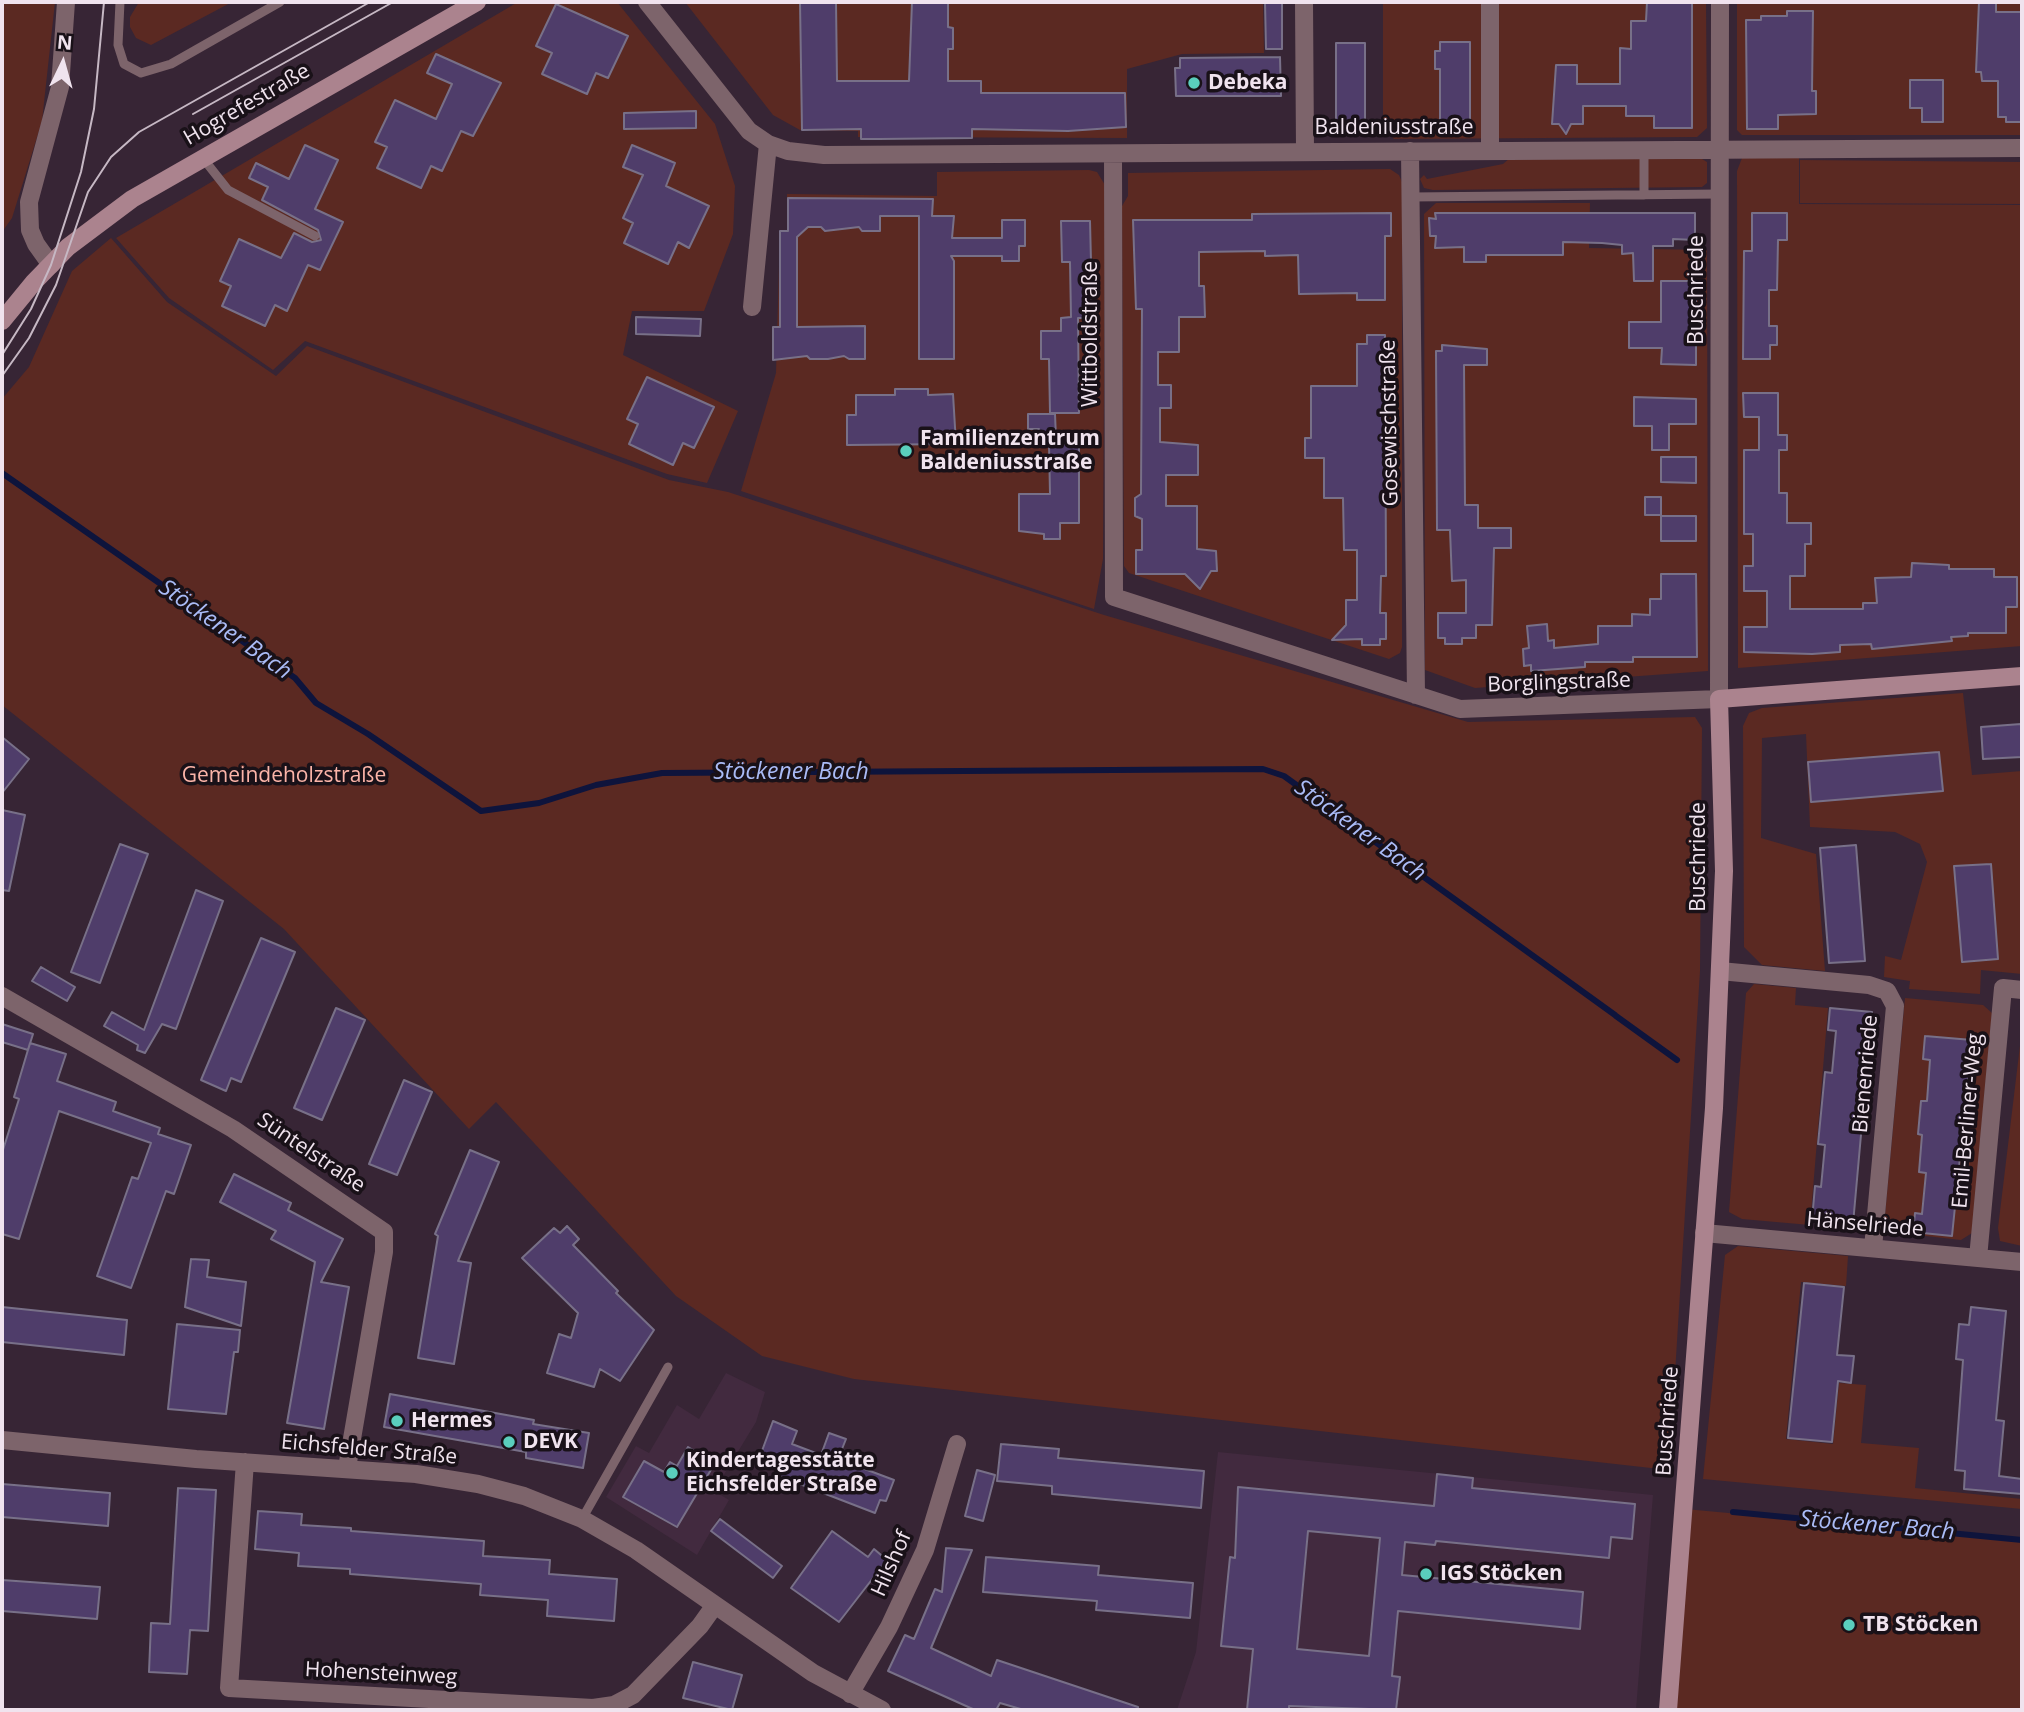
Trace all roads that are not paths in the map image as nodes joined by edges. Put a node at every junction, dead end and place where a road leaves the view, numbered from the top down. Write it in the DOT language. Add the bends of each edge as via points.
graph roads {
  1 [pos="66,2"];
  2 [pos="120,2"];
  3 [pos="280,2"];
  4 [pos="477,2"];
  5 [pos="647,2"];
  6 [pos="1304,2"];
  7 [pos="1490,2"];
  8 [pos="1720,2"];
  9 [pos="768,144"];
  10 [pos="2022,148"];
  11 [pos="1720,149"];
  12 [pos="1410,150"];
  13 [pos="1490,150"];
  14 [pos="1644,150"];
  15 [pos="1305,151"];
  16 [pos="1114,155"];
  17 [pos="202,157"];
  18 [pos="1720,194"];
  19 [pos="1644,195"];
  20 [pos="1411,197"];
  21 [pos="315,236"];
  22 [pos="51,265"];
  23 [pos="752,307"];
  24 [pos="2,321"];
  25 [pos="1114,597"];
  26 [pos="2022,676"];
  27 [pos="1416,695"];
  28 [pos="1719,699"];
  29 [pos="1720,971"];
  30 [pos="2022,990"];
  31 [pos="2,996"];
  32 [pos="1704,1233"];
  33 [pos="1873,1248"];
  34 [pos="1978,1258"];
  35 [pos="2022,1262"];
  36 [pos="668,1367"];
  37 [pos="2,1440"];
  38 [pos="957,1444"];
  39 [pos="244,1462"];
  40 [pos="347,1468"];
  41 [pos="582,1518"];
  42 [pos="715,1605"];
  43 [pos="850,1695"];
  44 [pos="882,1710"];
  45 [pos="1668,1710"];
  1 -- 22 [label="street" via="60,87 29,202 33,237"];
  2 -- 3 [label="lane" via="117,45 124,64 141,73 171,64"];
  4 -- 17 [label="street, Hogrefestraße"];
  5 -- 9 [label="street, Baldeniusstraße" via="749,131"];
  6 -- 15 [label="street"];
  7 -- 13 [label="street"];
  8 -- 11 [label="street, Buschriede"];
  9 -- 16 [label="street, Baldeniusstraße" via="824,155"];
  9 -- 23 [label="street"];
  10 -- 11 [label="street, Baldeniusstraße"];
  11 -- 14 [label="street, Baldeniusstraße"];
  11 -- 18 [label="street, Buschriede"];
  12 -- 13 [label="street, Baldeniusstraße"];
  12 -- 15 [label="street, Baldeniusstraße"];
  12 -- 20 [label="street, Gosewischstraße"];
  13 -- 14 [label="street, Baldeniusstraße"];
  14 -- 19 [label="lane"];
  15 -- 16 [label="street, Baldeniusstraße"];
  16 -- 25 [label="street, Wittboldstraße"];
  17 -- 21 [label="lane" via="228,191"];
  17 -- 22 [label="street, Hogrefestraße" via="122,205"];
  18 -- 19 [label="lane"];
  18 -- 28 [label="street, Buschriede"];
  19 -- 20 [label="lane"];
  20 -- 27 [label="street, Gosewischstraße"];
  22 -- 24 [label="street, Hogrefestraße"];
  25 -- 27 [label="street, Borglingstraße"];
  26 -- 28 [label="street, Borglingstraße"];
  27 -- 28 [label="street, Borglingstraße" via="1460,709"];
  28 -- 29 [label="street, Buschriede" via="1724,871"];
  29 -- 32 [label="street, Buschriede"];
  29 -- 33 [label="street, Bienenriede" via="1869,985 1887,991 1895,1006"];
  30 -- 34 [label="street, Emil-Berliner-Weg" via="2003,988"];
  31 -- 40 [label="street, Süntelstraße" via="233,1129 384,1233"];
  32 -- 33 [label="street, Hänselriede"];
  32 -- 45 [label="street, Buschriede"];
  33 -- 34 [label="street, Hänselriede"];
  34 -- 35 [label="street, Hänselriede"];
  36 -- 41 [label="lane"];
  37 -- 39 [label="street, Eichsfelder Straße"];
  38 -- 43 [label="street, Hilshof" via="925,1550"];
  39 -- 40 [label="street, Eichsfelder Straße"];
  39 -- 42 [label="street, Hohensteinweg" via="229,1688 593,1708 614,1705 633,1695"];
  40 -- 41 [label="street, Eichsfelder Straße" via="478,1484"];
  41 -- 42 [label="street, Eichsfelder Straße"];
  42 -- 43 [label="street, Eichsfelder Straße"];
  43 -- 44 [label="street, Eichsfelder Straße"];
}
